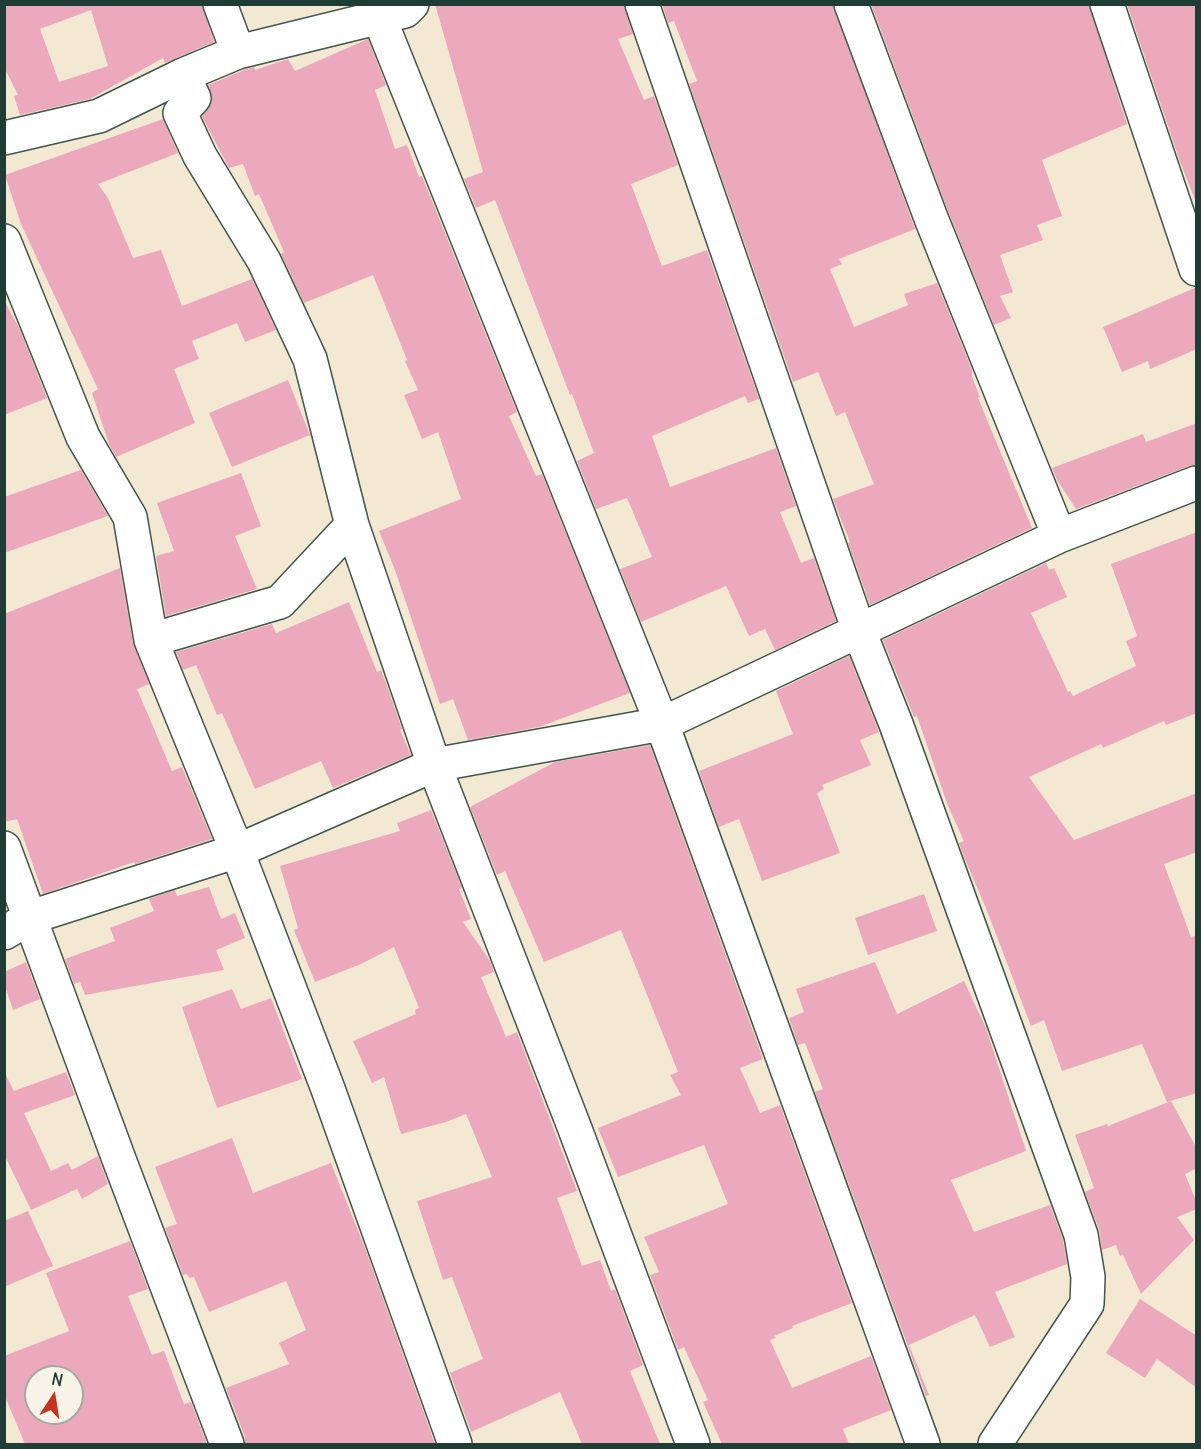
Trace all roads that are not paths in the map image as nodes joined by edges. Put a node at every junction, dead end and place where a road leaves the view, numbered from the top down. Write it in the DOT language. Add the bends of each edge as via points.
graph roads {
  1 [pos="220,4"];
  2 [pos="412,4"];
  3 [pos="642,4"];
  4 [pos="851,4"];
  5 [pos="1107,4"];
  6 [pos="378,17"];
  7 [pos="238,52"];
  8 [pos="183,75"];
  9 [pos="7,131"];
  10 [pos="4,241"];
  11 [pos="1197,269"];
  12 [pos="1197,483"];
  13 [pos="352,525"];
  14 [pos="1059,536"];
  15 [pos="859,631"];
  16 [pos="151,640"];
  17 [pos="662,724"];
  18 [pos="434,765"];
  19 [pos="4,848"];
  20 [pos="237,851"];
  21 [pos="18,925"];
  22 [pos="227,1444"];
  23 [pos="455,1444"];
  24 [pos="693,1444"];
  25 [pos="922,1444"];
  26 [pos="995,1444"];
  1 -- 7 [label="street"];
  2 -- 6 [label="street" via="405,11"];
  3 -- 15 [label="street"];
  4 -- 14 [label="street" via="931,218"];
  5 -- 11 [label="street"];
  6 -- 7 [label="street"];
  6 -- 17 [label="street"];
  7 -- 8 [label="street"];
  8 -- 9 [label="street" via="99,116"];
  8 -- 13 [label="street" via="194,98 180,113 200,156 264,261 310,360"];
  10 -- 16 [label="street" via="83,437 130,517"];
  12 -- 14 [label="street"];
  13 -- 16 [label="street" via="280,602"];
  13 -- 18 [label="street"];
  14 -- 15 [label="street"];
  15 -- 17 [label="street"];
  15 -- 26 [label="street" via="1081,1236 1088,1277 1087,1304"];
  16 -- 20 [label="street"];
  17 -- 18 [label="street"];
  17 -- 25 [label="street"];
  18 -- 20 [label="street"];
  18 -- 24 [label="street"];
  19 -- 21 [label="street"];
  20 -- 21 [label="street"];
  20 -- 23 [label="street" via="328,1089"];
  21 -- 22 [label="street" via="124,1173"];
}
